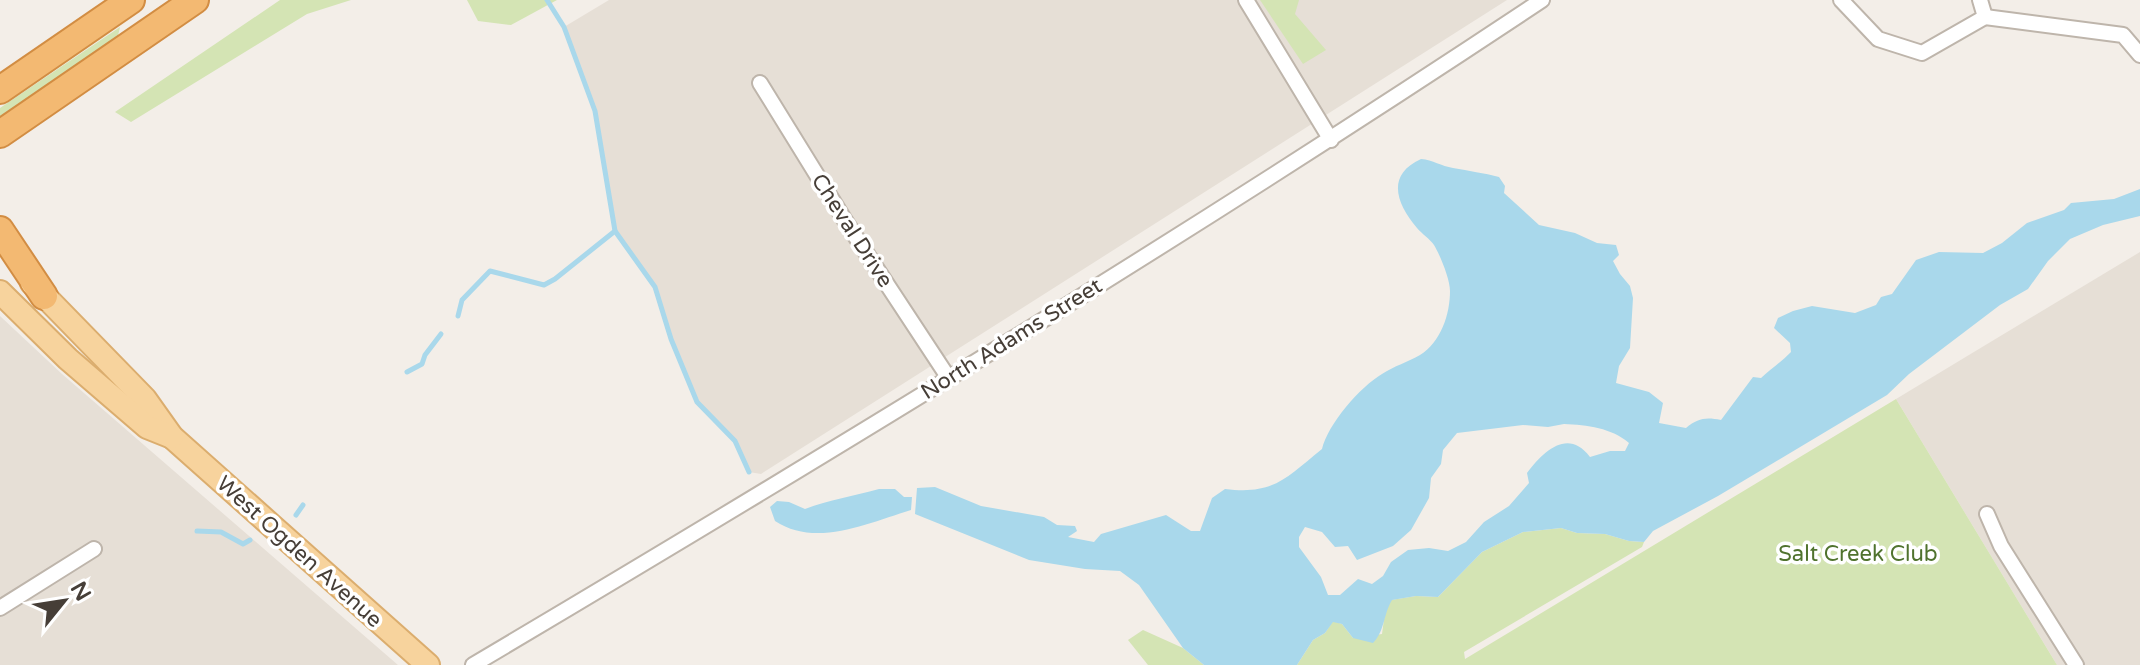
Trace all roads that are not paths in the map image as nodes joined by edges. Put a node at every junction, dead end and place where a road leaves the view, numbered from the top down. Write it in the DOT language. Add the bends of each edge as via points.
graph roads {
  1 [pos="131,0"];
  2 [pos="195,0"];
  3 [pos="1246,0"];
  4 [pos="1542,0"];
  5 [pos="1841,0"];
  6 [pos="1980,0"];
  7 [pos="1985,17"];
  8 [pos="2140,55"];
  9 [pos="760,83"];
  10 [pos="0,90"];
  11 [pos="0,134"];
  12 [pos="1331,140"];
  13 [pos="0,230"];
  14 [pos="0,248"];
  15 [pos="0,292"];
  16 [pos="44,296"];
  17 [pos="948,377"];
  18 [pos="172,437"];
  19 [pos="1987,514"];
  20 [pos="94,549"];
  21 [pos="0,608"];
  22 [pos="428,665"];
  23 [pos="473,665"];
  24 [pos="2076,665"];
  1 -- 10 [label="highway"];
  2 -- 11 [label="highway"];
  3 -- 12 [label="street"];
  4 -- 12 [label="street, North Adams Street"];
  5 -- 7 [label="street" via="1878,39 1922,53"];
  6 -- 7 [label="street"];
  7 -- 8 [label="street" via="2123,35"];
  9 -- 17 [label="street, Cheval Drive"];
  12 -- 17 [label="street, North Adams Street"];
  13 -- 16 [label="highway"];
  14 -- 16 [label="main road, West Ogden Avenue"];
  15 -- 18 [label="main road, West Ogden Avenue" via="147,427"];
  16 -- 18 [label="main road, West Ogden Avenue" via="145,399"];
  17 -- 23 [label="street, North Adams Street"];
  18 -- 22 [label="main road, West Ogden Avenue"];
  19 -- 24 [label="street" via="2001,546"];
  20 -- 21 [label="street"];
}
